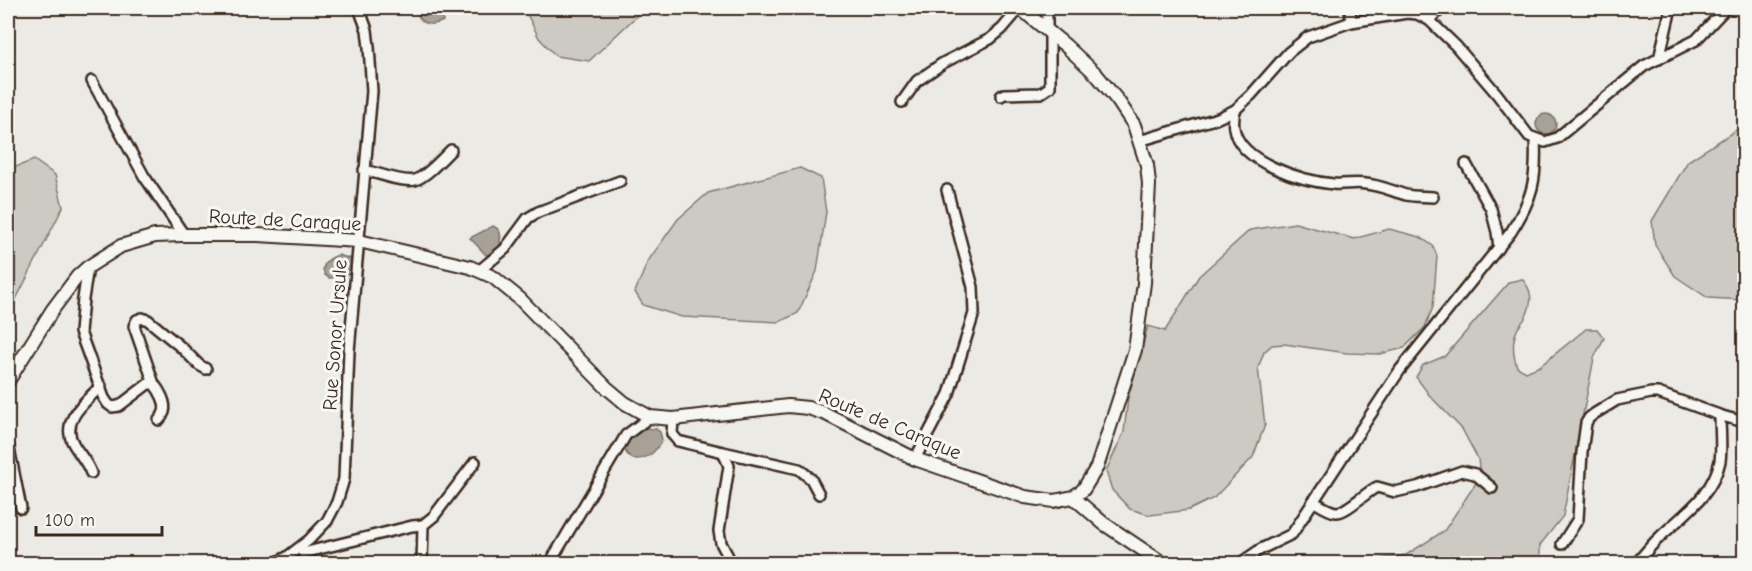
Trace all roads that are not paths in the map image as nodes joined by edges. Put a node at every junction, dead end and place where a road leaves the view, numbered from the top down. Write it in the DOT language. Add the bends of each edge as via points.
graph roads {
  1 [pos="358,8"];
  2 [pos="1020,8"];
  3 [pos="1047,8"];
  4 [pos="1350,8"];
  5 [pos="1442,8"];
  6 [pos="1671,8"];
  7 [pos="1726,8"];
  8 [pos="1429,20"];
  9 [pos="1351,22"];
  10 [pos="1048,31"];
  11 [pos="1659,59"];
  12 [pos="92,81"];
  13 [pos="1001,96"];
  14 [pos="902,102"];
  15 [pos="1235,110"];
  16 [pos="1535,139"];
  17 [pos="1139,141"];
  18 [pos="451,150"];
  19 [pos="1466,164"];
  20 [pos="364,170"];
  21 [pos="620,181"];
  22 [pos="947,190"];
  23 [pos="1433,197"];
  24 [pos="184,235"];
  25 [pos="359,241"];
  26 [pos="1499,248"];
  27 [pos="88,267"];
  28 [pos="480,270"];
  29 [pos="206,369"];
  30 [pos="8,381"];
  31 [pos="154,384"];
  32 [pos="101,386"];
  33 [pos="1720,415"];
  34 [pos="650,417"];
  35 [pos="673,419"];
  36 [pos="159,420"];
  37 [pos="1744,422"];
  38 [pos="8,443"];
  39 [pos="723,452"];
  40 [pos="915,459"];
  41 [pos="475,462"];
  42 [pos="91,473"];
  43 [pos="1491,488"];
  44 [pos="819,494"];
  45 [pos="1073,498"];
  46 [pos="1313,501"];
  47 [pos="21,508"];
  48 [pos="423,525"];
  49 [pos="1562,544"];
  50 [pos="301,551"];
  51 [pos="273,564"];
  52 [pos="301,564"];
  53 [pos="422,564"];
  54 [pos="552,564"];
  55 [pos="732,564"];
  56 [pos="1164,564"];
  57 [pos="1239,564"];
  58 [pos="1636,564"];
  1 -- 20 [label="street, Rue Sonor Ursule" via="367,30 371,67"];
  2 -- 10 [label="street"];
  2 -- 14 [label="street" via="990,39 917,81"];
  3 -- 10 [label="street"];
  4 -- 9 [label="street"];
  5 -- 8 [label="street"];
  6 -- 11 [label="street"];
  7 -- 11 [label="street" via="1696,40"];
  8 -- 9 [label="street" via="1407,13"];
  8 -- 16 [label="street" via="1472,63"];
  9 -- 15 [label="street" via="1308,37 1297,45"];
  10 -- 13 [label="street" via="1050,87 1041,93"];
  10 -- 17 [label="street" via="1096,74 1134,125"];
  11 -- 16 [label="street" via="1644,66 1557,138 1545,142"];
  12 -- 24 [label="street" via="144,176"];
  15 -- 17 [label="street"];
  15 -- 23 [label="street" via="1238,139 1248,151 1285,172 1316,182 1365,183 1411,196"];
  16 -- 26 [label="street" via="1536,166 1529,201"];
  17 -- 45 [label="street" via="1149,184 1144,283 1135,350 1097,467 1083,490"];
  18 -- 20 [label="street" via="414,180"];
  19 -- 26 [label="street" via="1491,209"];
  20 -- 25 [label="street, Rue Sonor Ursule"];
  21 -- 28 [label="street" via="528,218 505,249"];
  22 -- 40 [label="street" via="974,287 974,313 949,394"];
  24 -- 25 [label="street, Route de Caraque"];
  24 -- 27 [label="street, Route de Caraque" via="140,239"];
  25 -- 28 [label="street, Route de Caraque"];
  25 -- 50 [label="street, Rue Sonor Ursule" via="349,351 344,479 327,520"];
  26 -- 46 [label="street" via="1400,369"];
  27 -- 30 [label="street, Route de Caraque" via="53,309"];
  27 -- 32 [label="street" via="80,332"];
  28 -- 34 [label="street, Route de Caraque" via="520,298 606,387"];
  29 -- 31 [label="street" via="142,318 134,326"];
  31 -- 32 [label="street" via="112,407"];
  31 -- 36 [label="street" via="165,407"];
  32 -- 42 [label="street" via="78,408 69,428 72,443"];
  33 -- 37 [label="street"];
  33 -- 49 [label="street" via="1658,393 1617,400 1594,414 1586,423 1583,441 1578,519"];
  33 -- 58 [label="street" via="1720,459 1715,477 1692,508"];
  34 -- 35 [label="street, Route de Caraque"];
  34 -- 54 [label="street" via="626,435"];
  35 -- 39 [label="street" via="672,434 678,441"];
  35 -- 40 [label="street, Route de Caraque" via="773,407 808,408"];
  38 -- 47 [label="street"];
  39 -- 44 [label="street" via="799,469 811,479"];
  39 -- 55 [label="street" via="729,466 719,531"];
  40 -- 45 [label="street, Route de Caraque" via="1025,497 1054,501"];
  41 -- 48 [label="street"];
  43 -- 46 [label="street" via="1474,474 1462,471 1395,492 1377,487 1342,511 1334,512"];
  45 -- 56 [label="street"];
  46 -- 57 [label="street" via="1292,534"];
  48 -- 50 [label="street"];
  48 -- 53 [label="street"];
  50 -- 51 [label="street, Rue Sonor Ursule"];
  50 -- 52 [label="street"];
}
